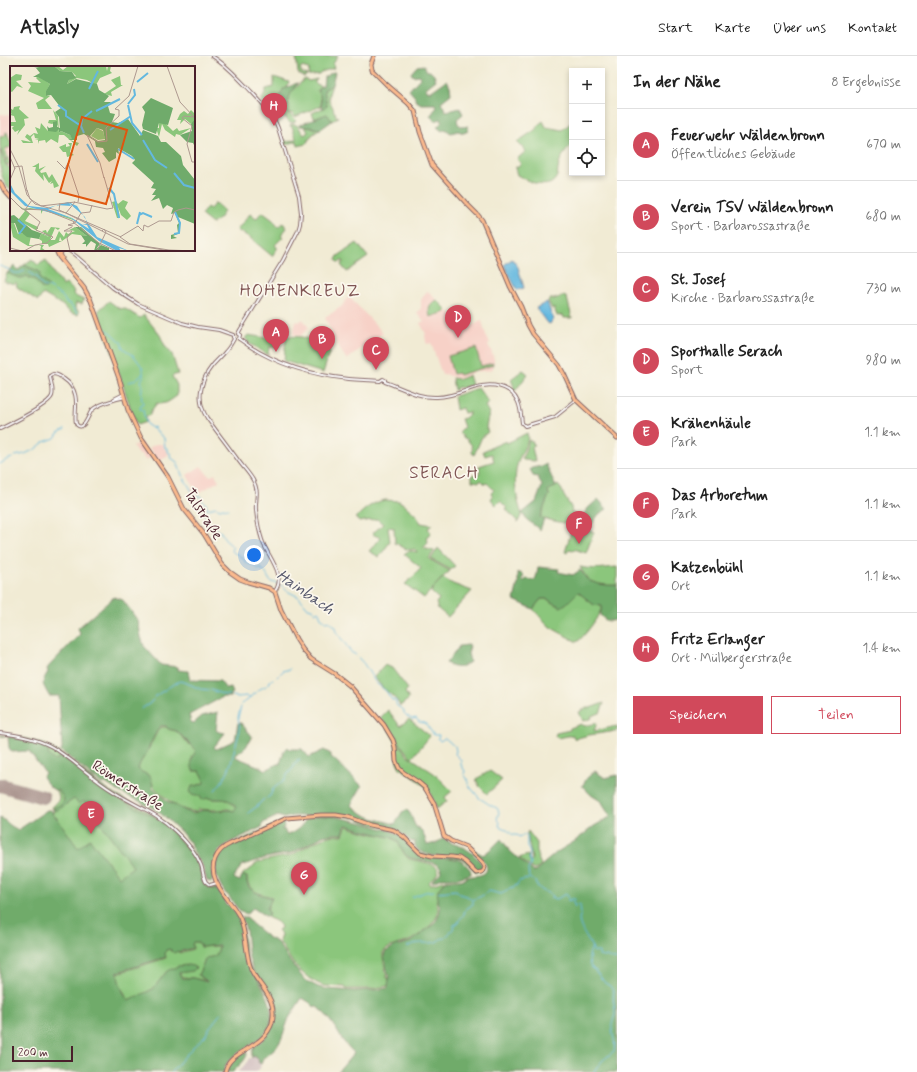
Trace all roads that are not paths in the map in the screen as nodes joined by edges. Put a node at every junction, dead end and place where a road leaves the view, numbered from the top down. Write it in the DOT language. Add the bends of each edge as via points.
graph roads {
  1 [pos="212,56"];
  2 [pos="374,57"];
  3 [pos="0,182"];
  4 [pos="10,197"];
  5 [pos="59,251"];
  6 [pos="70,251"];
  7 [pos="238,334"];
  8 [pos="233,335"];
  9 [pos="234,339"];
  10 [pos="239,339"];
  11 [pos="124,395"];
  12 [pos="576,400"];
  13 [pos="0,429"];
  14 [pos="617,438"];
  15 [pos="275,592"];
  16 [pos="0,733"];
  17 [pos="217,883"];
  18 [pos="225,1072"];
  1 -- 7 [label="street" via="232,71 266,108 276,124 299,199 301,218 299,230 276,273"];
  2 -- 12 [label="main road" via="372,70 409,104 415,113 431,164 482,220 531,330 561,367"];
  3 -- 4 [label="main road"];
  5 -- 11 [label="main road, Talstraße" via="59,257 89,298"];
  6 -- 8 [label="street" via="113,288 138,304 182,323"];
  7 -- 8 [label="street"];
  7 -- 10 [label="street"];
  8 -- 9 [label="street"];
  9 -- 10 [label="street"];
  9 -- 15 [label="street" via="210,368 202,383 201,407 254,482 261,537 274,563 279,584"];
  10 -- 12 [label="street" via="267,357 307,371 345,379 385,382 425,396 451,395 482,386 499,386 509,391 517,400 525,426 556,416"];
  11 -- 13 [label="street" via="94,408 84,424 78,426 75,422 73,387 57,374 53,374 50,376 52,392 49,400"];
  11 -- 15 [label="main road, Talstraße" via="145,444 171,481 182,505 224,566 240,579"];
  12 -- 14 [label="main road"];
  15 -- 17 [label="main road" via="303,650 311,659 350,686 388,731 394,743 398,767 424,788 434,803 444,836 465,847 483,862 485,867 482,872 475,873 465,862 456,858 422,853 404,836 392,830 343,816 324,815 292,817 227,845 219,852 214,863"];
  16 -- 17 [label="street, Römerstraße" via="21,736 48,745 106,788 158,816 177,832 193,852 206,883"];
  17 -- 18 [label="main road" via="237,913 244,930 250,966 273,1006 270,1028 264,1037 232,1058"];
}
